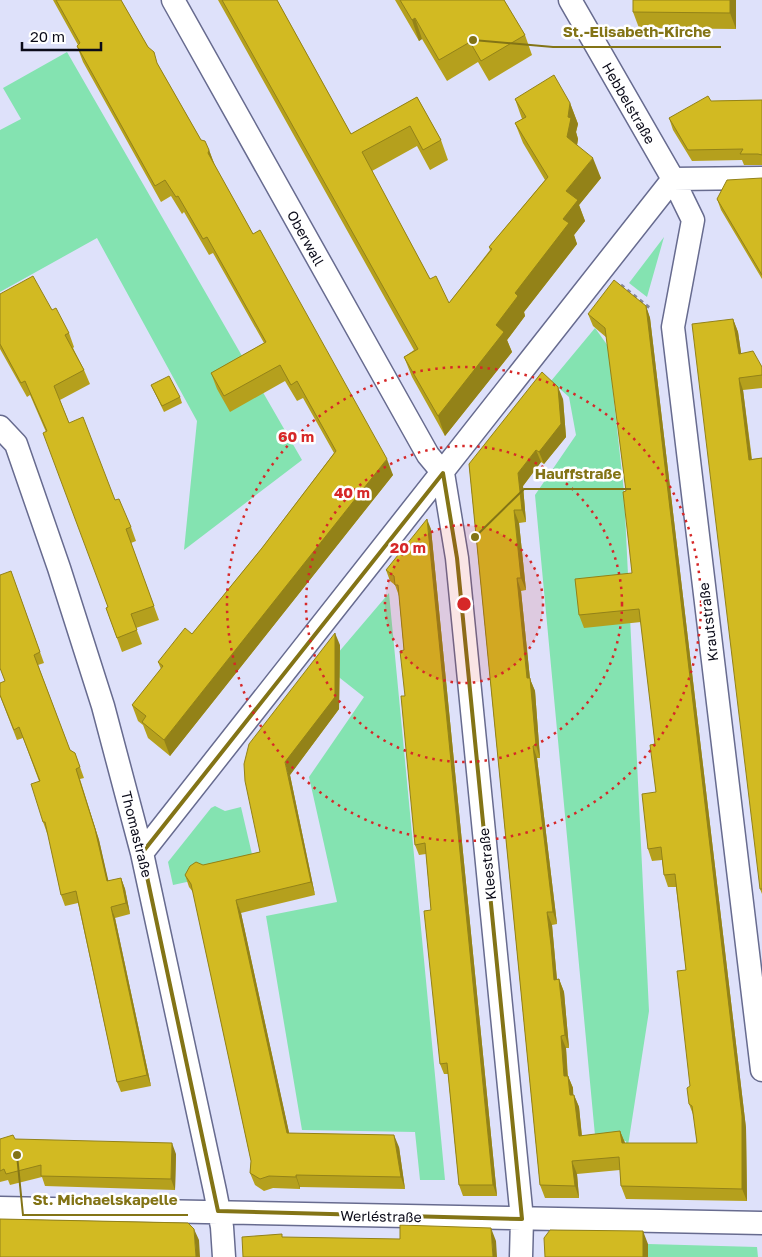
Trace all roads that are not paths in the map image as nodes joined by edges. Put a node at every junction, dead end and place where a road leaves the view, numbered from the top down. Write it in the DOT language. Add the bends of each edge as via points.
graph roads {
  1 [pos="173,0"];
  2 [pos="570,0"];
  3 [pos="762,178"];
  4 [pos="674,179"];
  5 [pos="0,427"];
  6 [pos="443,473"];
  7 [pos="142,853"];
  8 [pos="762,1070"];
  9 [pos="0,1208"];
  10 [pos="218,1211"];
  11 [pos="522,1219"];
  12 [pos="762,1223"];
  13 [pos="224,1257"];
  14 [pos="521,1257"];
  1 -- 6 [label="street, Oberwall" via="428,455"];
  2 -- 4 [label="street, Hebbelstraße"];
  3 -- 4 [label="street"];
  4 -- 6 [label="street"];
  4 -- 8 [label="street, Krautstraße" via="693,220 673,327"];
  5 -- 7 [label="street, Thomastraße" via="16,444 59,568 103,706"];
  6 -- 7 [label="street"];
  6 -- 11 [label="street, Kleestraße" via="457,558"];
  7 -- 10 [label="street, Thomastraße"];
  9 -- 10 [label="street, Werléstraße"];
  10 -- 11 [label="street, Werléstraße"];
  10 -- 13 [label="street, Thomastraße"];
  11 -- 12 [label="street, Werléstraße"];
  11 -- 14 [label="street, Kleestraße"];
}
